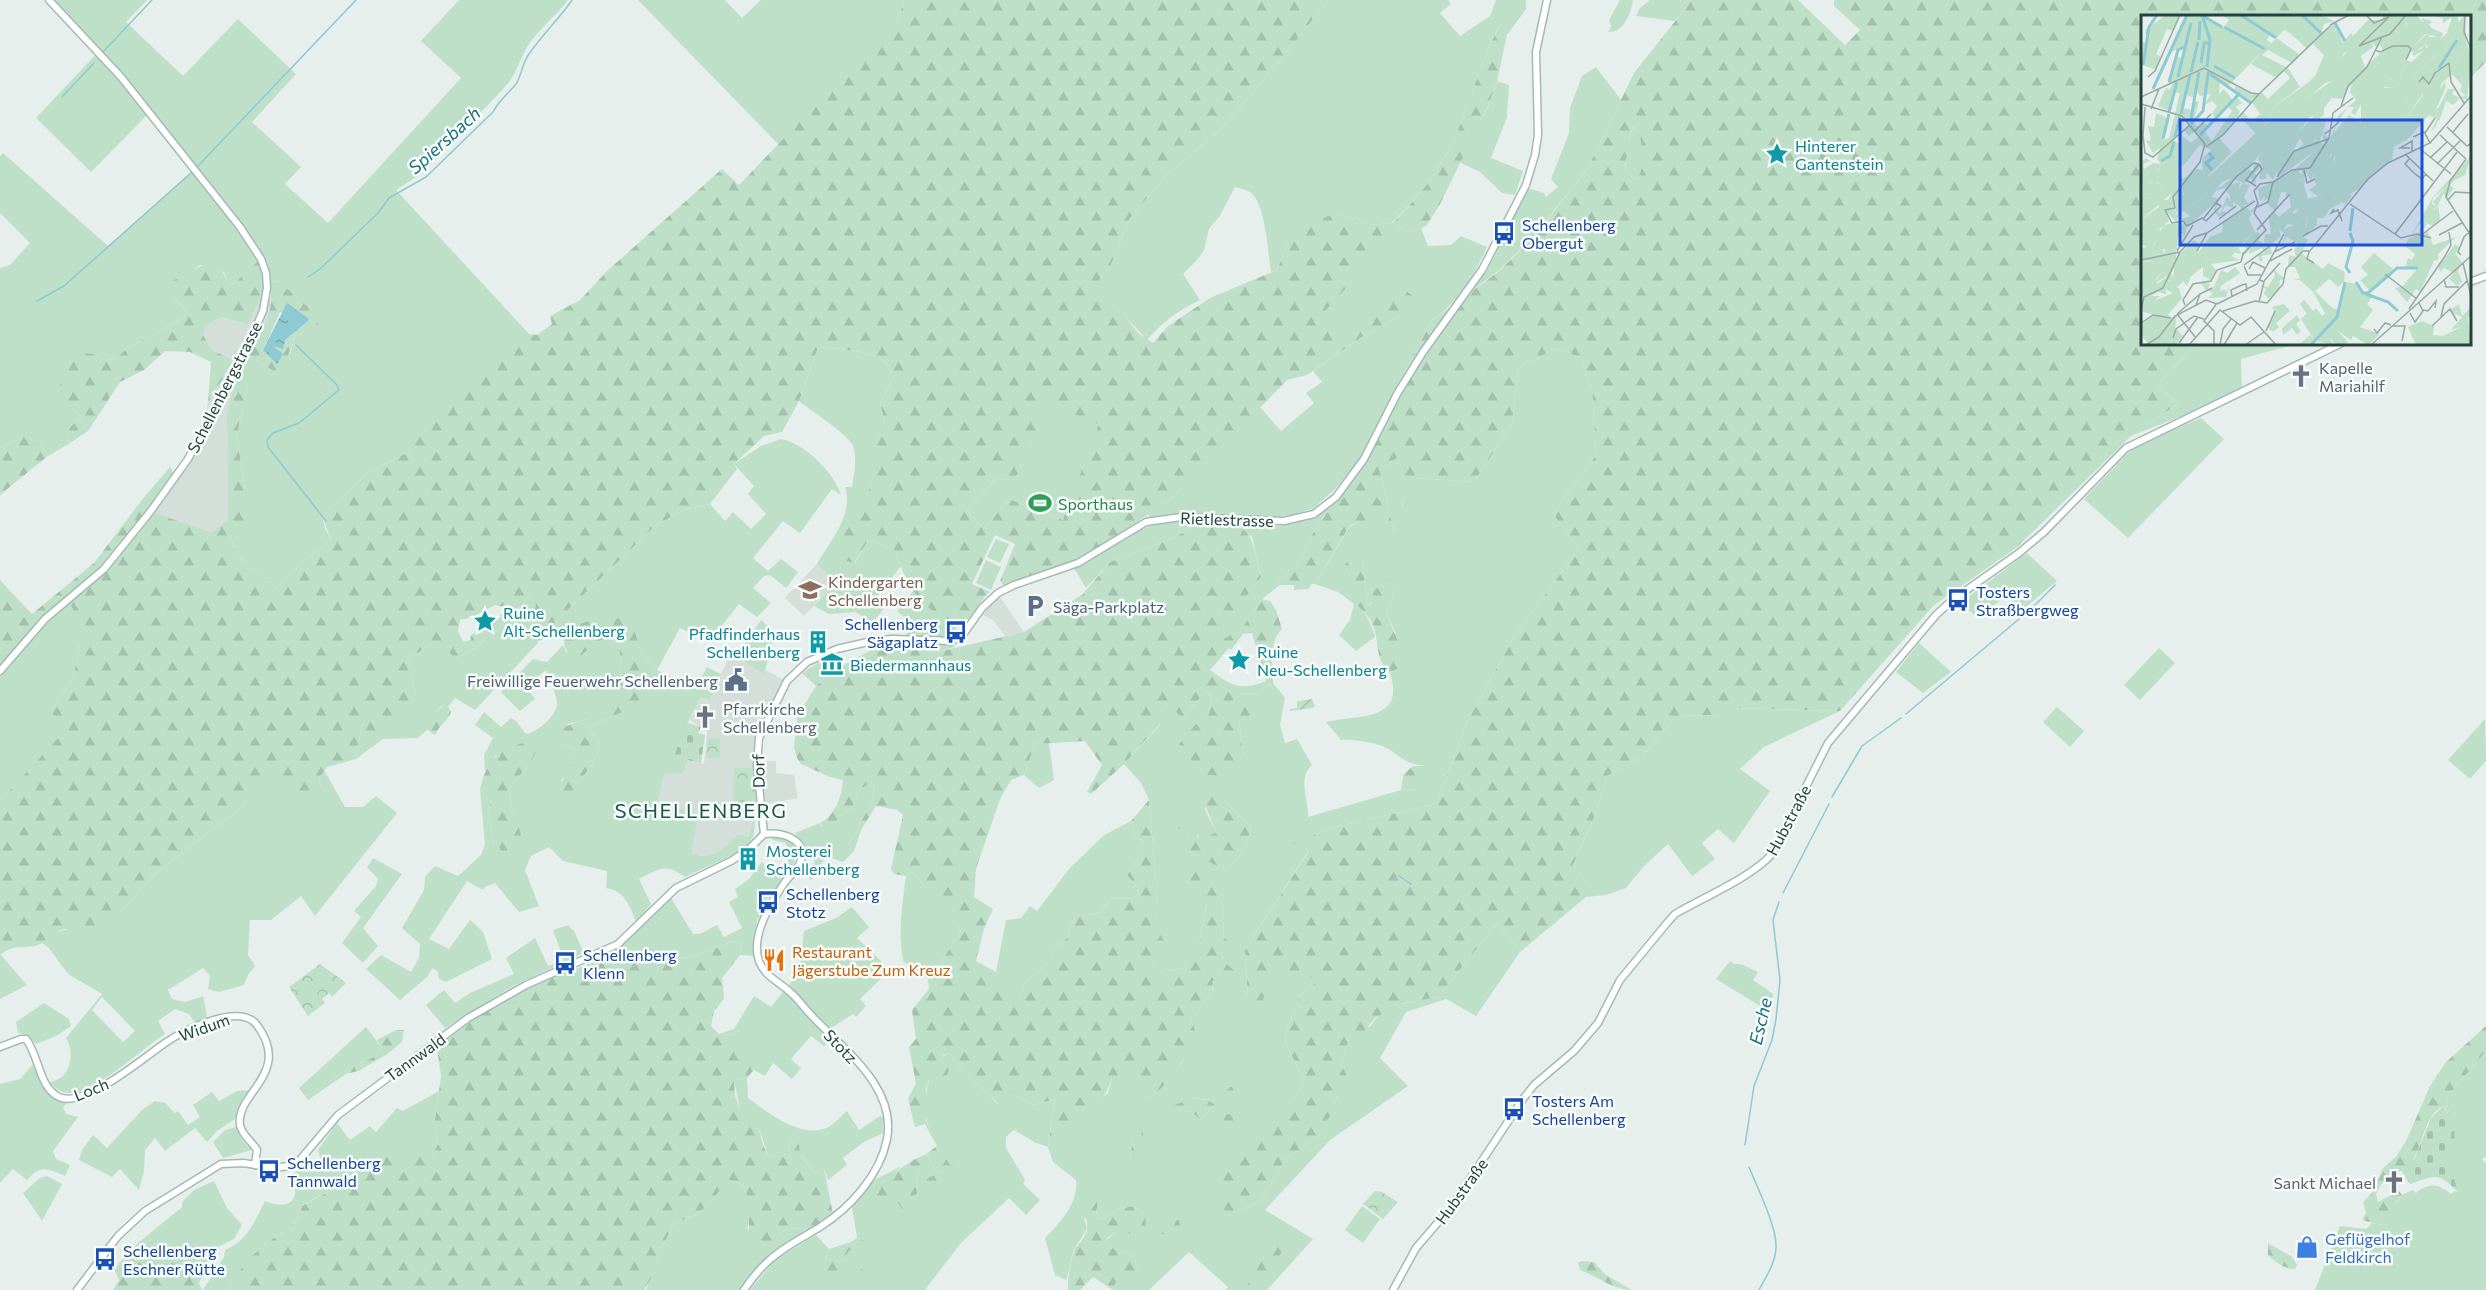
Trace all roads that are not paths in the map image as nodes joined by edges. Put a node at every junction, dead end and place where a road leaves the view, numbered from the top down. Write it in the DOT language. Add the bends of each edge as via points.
graph roads {
  1 [pos="50,0"];
  2 [pos="1547,0"];
  3 [pos="2486,276"];
  4 [pos="2471,281"];
  5 [pos="2338,345"];
  6 [pos="957,639"];
  7 [pos="0,671"];
  8 [pos="764,834"];
  9 [pos="0,1047"];
  10 [pos="143,1061"];
  11 [pos="255,1165"];
  12 [pos="77,1290"];
  13 [pos="744,1290"];
  14 [pos="1394,1290"];
  1 -- 7 [label="street, Schellenbergstrasse" via="121,77 240,227 261,260 267,288 263,311 239,365 188,459 104,569 45,619"];
  2 -- 6 [label="street, Rietlestrasse" via="1536,52 1539,104 1535,155 1523,192 1482,270 1406,380 1346,486 1323,508 1303,517 1272,522 1181,517 1146,522 1078,563 998,594"];
  3 -- 4 [label="street"];
  5 -- 14 [label="street, Hubstraße" via="2126,448 2044,532 1952,601 1924,627 1828,743 1772,854 1666,923 1620,980 1598,1023 1523,1099 1452,1206 1416,1248"];
  6 -- 8 [label="street, Dorf" via="864,643 816,658 795,672 759,738 757,766"];
  8 -- 11 [label="street, Tannwald" via="731,861 676,888 625,939 468,1018 338,1115 299,1161 279,1168"];
  8 -- 13 [label="street, Stotz" via="792,838 799,845 801,857 765,917 758,941 760,963 868,1076 882,1100 888,1125 879,1160 853,1199 832,1219 766,1263"];
  9 -- 10 [label="street, Loch" via="26,1039 39,1062 43,1080 62,1098 88,1092"];
  10 -- 11 [label="street, Widum" via="172,1038 220,1018 239,1015 255,1022 266,1046 267,1066 263,1079 242,1109 240,1124 242,1133 257,1150"];
  11 -- 12 [label="street, Tannwald" via="218,1165 145,1210 118,1236"];
}
